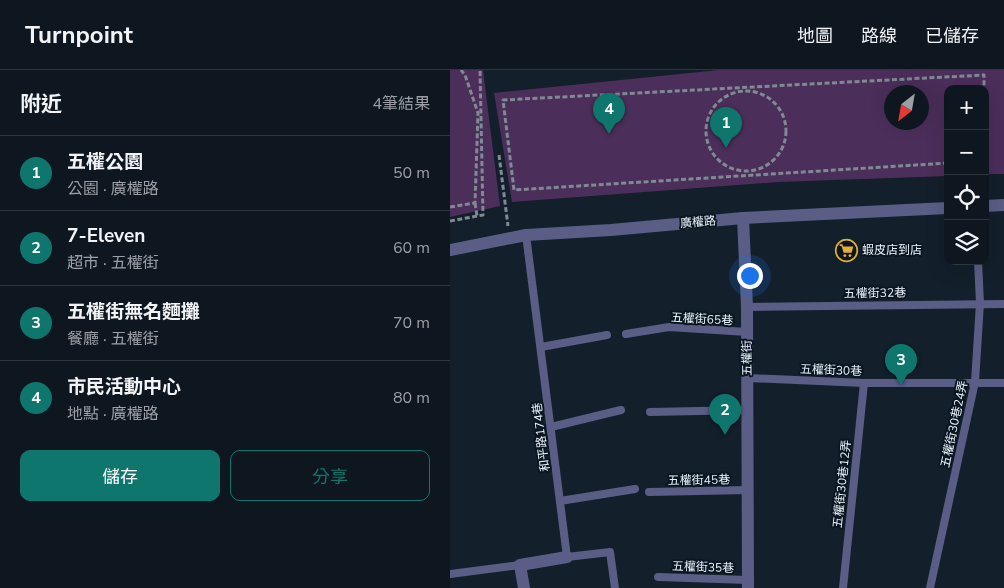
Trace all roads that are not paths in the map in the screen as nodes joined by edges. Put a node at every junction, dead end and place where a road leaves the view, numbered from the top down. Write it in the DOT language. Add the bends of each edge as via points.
graph roads {
  1 [pos="1004,205"];
  2 [pos="989,206"];
  3 [pos="944,208"];
  4 [pos="742,218"];
  5 [pos="526,235"];
  6 [pos="450,250"];
  7 [pos="978,265"];
  8 [pos="980,303"];
  9 [pos="1004,304"];
  10 [pos="747,307"];
  11 [pos="747,332"];
  12 [pos="626,334"];
  13 [pos="607,335"];
  14 [pos="541,347"];
  15 [pos="748,378"];
  16 [pos="975,382"];
  17 [pos="864,383"];
  18 [pos="1004,383"];
  19 [pos="621,410"];
  20 [pos="748,410"];
  21 [pos="650,412"];
  22 [pos="551,427"];
  23 [pos="635,488"];
  24 [pos="749,490"];
  25 [pos="649,492"];
  26 [pos="560,501"];
  27 [pos="567,557"];
  28 [pos="520,564"];
  29 [pos="450,574"];
  30 [pos="658,576"];
  31 [pos="748,584"];
  32 [pos="524,588"];
  33 [pos="615,588"];
  34 [pos="843,588"];
  35 [pos="930,588"];
  1 -- 2 [label="street"];
  3 -- 4 [label="street, 廣權路"];
  4 -- 5 [label="street, 廣權路"];
  4 -- 10 [label="street, 五權街"];
  5 -- 6 [label="street, 廣權路"];
  5 -- 14 [label="lane, 和平路174巷"];
  7 -- 8 [label="lane, 五權街30巷24弄"];
  8 -- 9 [label="lane, 五權街32巷"];
  8 -- 10 [label="lane, 五權街32巷"];
  8 -- 16 [label="lane, 五權街30巷24弄"];
  10 -- 11 [label="street, 五權街"];
  11 -- 12 [label="lane, 五權街65巷" via="669,328"];
  11 -- 15 [label="street, 五權街"];
  13 -- 14 [label="lane"];
  14 -- 22 [label="lane, 和平路174巷"];
  15 -- 17 [label="lane, 五權街30巷"];
  15 -- 20 [label="street, 五權街"];
  16 -- 17 [label="lane, 五權街30巷"];
  16 -- 18 [label="lane, 五權街30巷"];
  16 -- 35 [label="lane, 五權街30巷24弄"];
  17 -- 34 [label="lane, 五權街30巷12弄"];
  19 -- 22 [label="lane"];
  20 -- 21 [label="lane"];
  20 -- 24 [label="street, 五權街"];
  22 -- 26 [label="lane, 和平路174巷"];
  23 -- 26 [label="lane"];
  24 -- 25 [label="lane, 五權街45巷"];
  24 -- 31 [label="street, 五權街"];
  26 -- 27 [label="lane, 和平路174巷"];
  27 -- 28 [label="street"];
  27 -- 33 [label="lane" via="610,552"];
  28 -- 29 [label="lane"];
  28 -- 32 [label="street"];
  30 -- 31 [label="lane, 五權街35巷"];
}
